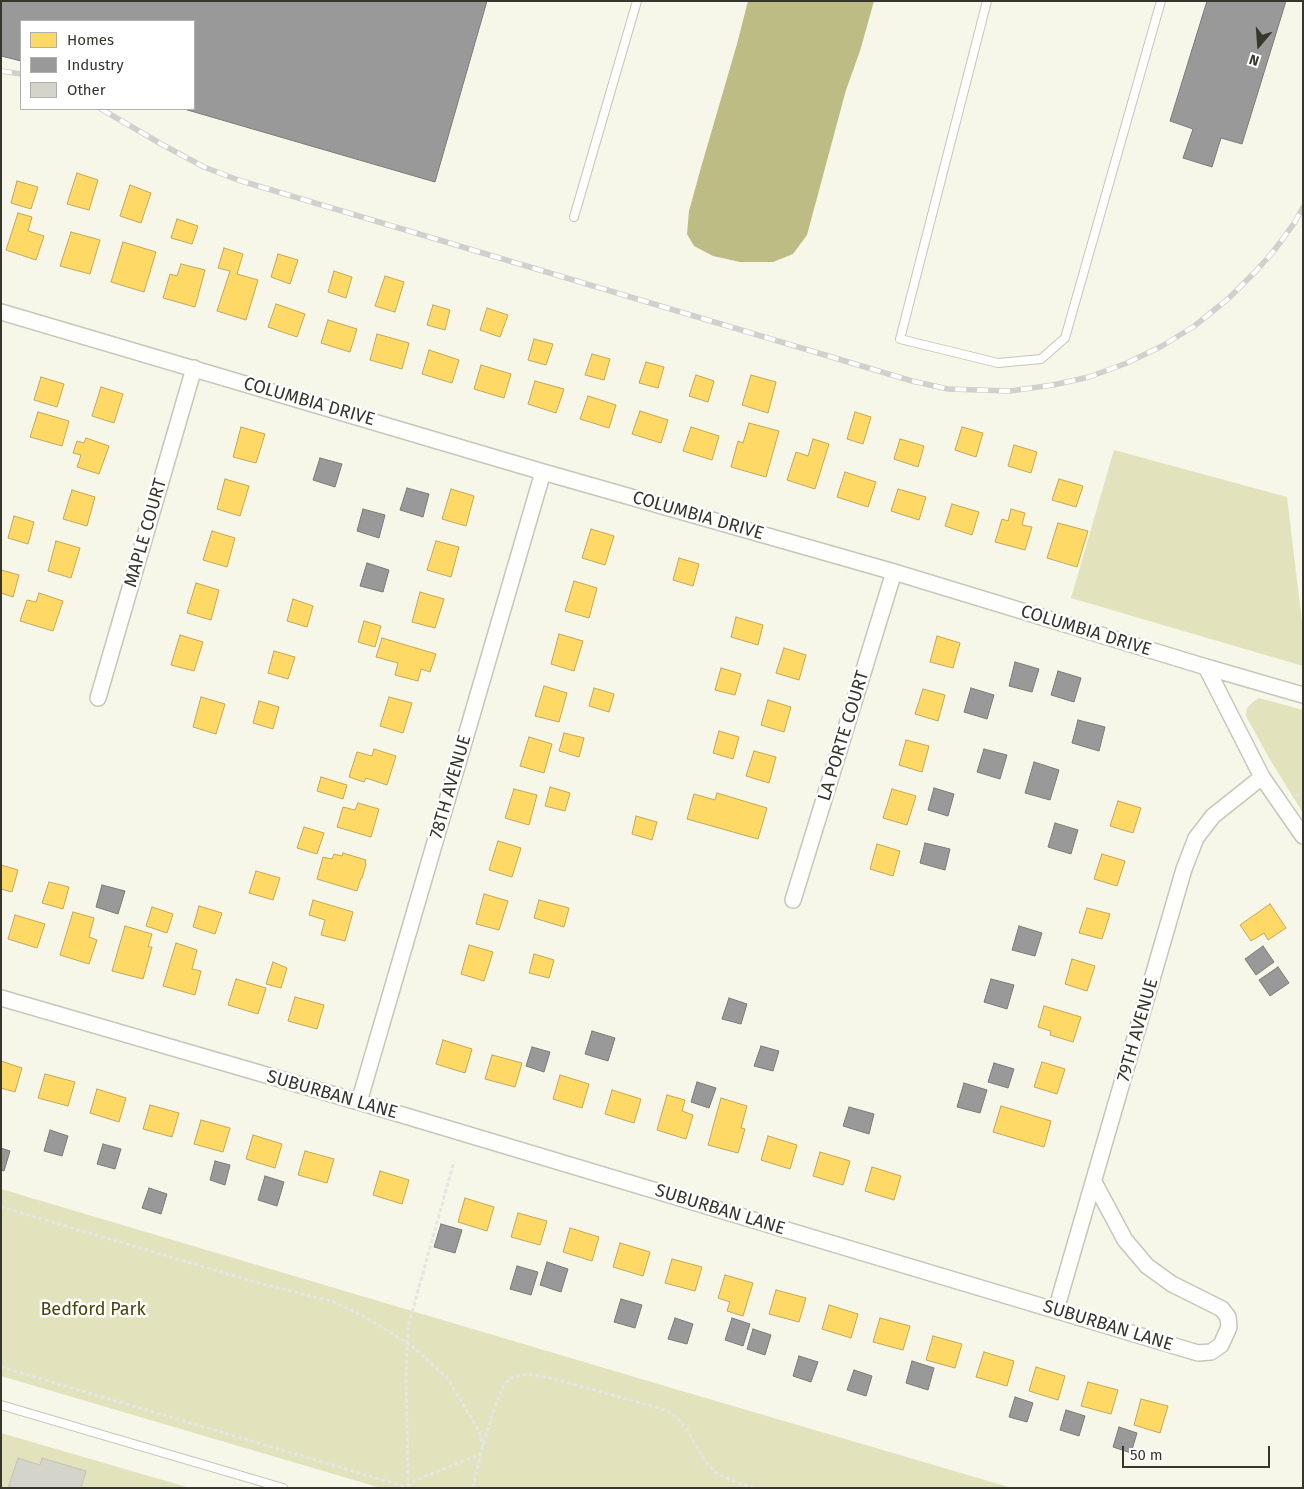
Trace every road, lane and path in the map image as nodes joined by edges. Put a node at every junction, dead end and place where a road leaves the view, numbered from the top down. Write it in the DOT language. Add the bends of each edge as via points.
graph roads {
  1 [pos="637,1"];
  2 [pos="987,1"];
  3 [pos="1161,1"];
  4 [pos="574,217"];
  5 [pos="1,312"];
  6 [pos="194,368"];
  7 [pos="543,472"];
  8 [pos="894,572"];
  9 [pos="1206,667"];
  10 [pos="1303,696"];
  11 [pos="98,698"];
  12 [pos="1262,777"];
  13 [pos="1303,793"];
  14 [pos="1296,797"];
  15 [pos="1303,836"];
  16 [pos="793,900"];
  17 [pos="1,998"];
  18 [pos="359,1102"];
  19 [pos="454,1160"];
  20 [pos="1094,1182"];
  21 [pos="1,1207"];
  22 [pos="1056,1310"];
  23 [pos="406,1343"];
  24 [pos="1,1367"];
  25 [pos="1,1405"];
  26 [pos="483,1446"];
  27 [pos="481,1454"];
  28 [pos="282,1488"];
  29 [pos="408,1488"];
  30 [pos="473,1488"];
  31 [pos="756,1488"];
  1 -- 4 [label="lane"];
  2 -- 3 [label="lane" via="900,338 998,363 1041,358 1065,338"];
  5 -- 6 [label="street, COLUMBIA DRIVE"];
  6 -- 7 [label="street, COLUMBIA DRIVE"];
  6 -- 11 [label="street, MAPLE COURT"];
  7 -- 8 [label="street, COLUMBIA DRIVE"];
  7 -- 18 [label="street, 78TH AVENUE"];
  8 -- 9 [label="street, COLUMBIA DRIVE"];
  8 -- 16 [label="street, LA PORTE COURT"];
  9 -- 10 [label="street, COLUMBIA DRIVE"];
  9 -- 12 [label="street"];
  12 -- 15 [label="street"];
  12 -- 20 [label="street, 79TH AVENUE" via="1213,816 1196,838 1184,869"];
  13 -- 14 [label="path"];
  17 -- 18 [label="street, SUBURBAN LANE"];
  18 -- 22 [label="street, SUBURBAN LANE"];
  19 -- 23 [label="path" via="413,1303"];
  20 -- 22 [label="street, 79TH AVENUE"];
  20 -- 22 [label="street, SUBURBAN LANE" via="1125,1240 1147,1266 1172,1284 1222,1309 1228,1317 1229,1327 1221,1345 1211,1352 1198,1353"];
  21 -- 23 [label="path" via="334,1302"];
  23 -- 26 [label="path" via="448,1379 479,1431"];
  23 -- 29 [label="path"];
  24 -- 29 [label="path"];
  25 -- 28 [label="lane"];
  26 -- 27 [label="path"];
  26 -- 31 [label="path" via="503,1386 512,1377 527,1374 547,1376 666,1410 685,1427 716,1473"];
  27 -- 29 [label="path" via="416,1480"];
  27 -- 30 [label="path"];
}
